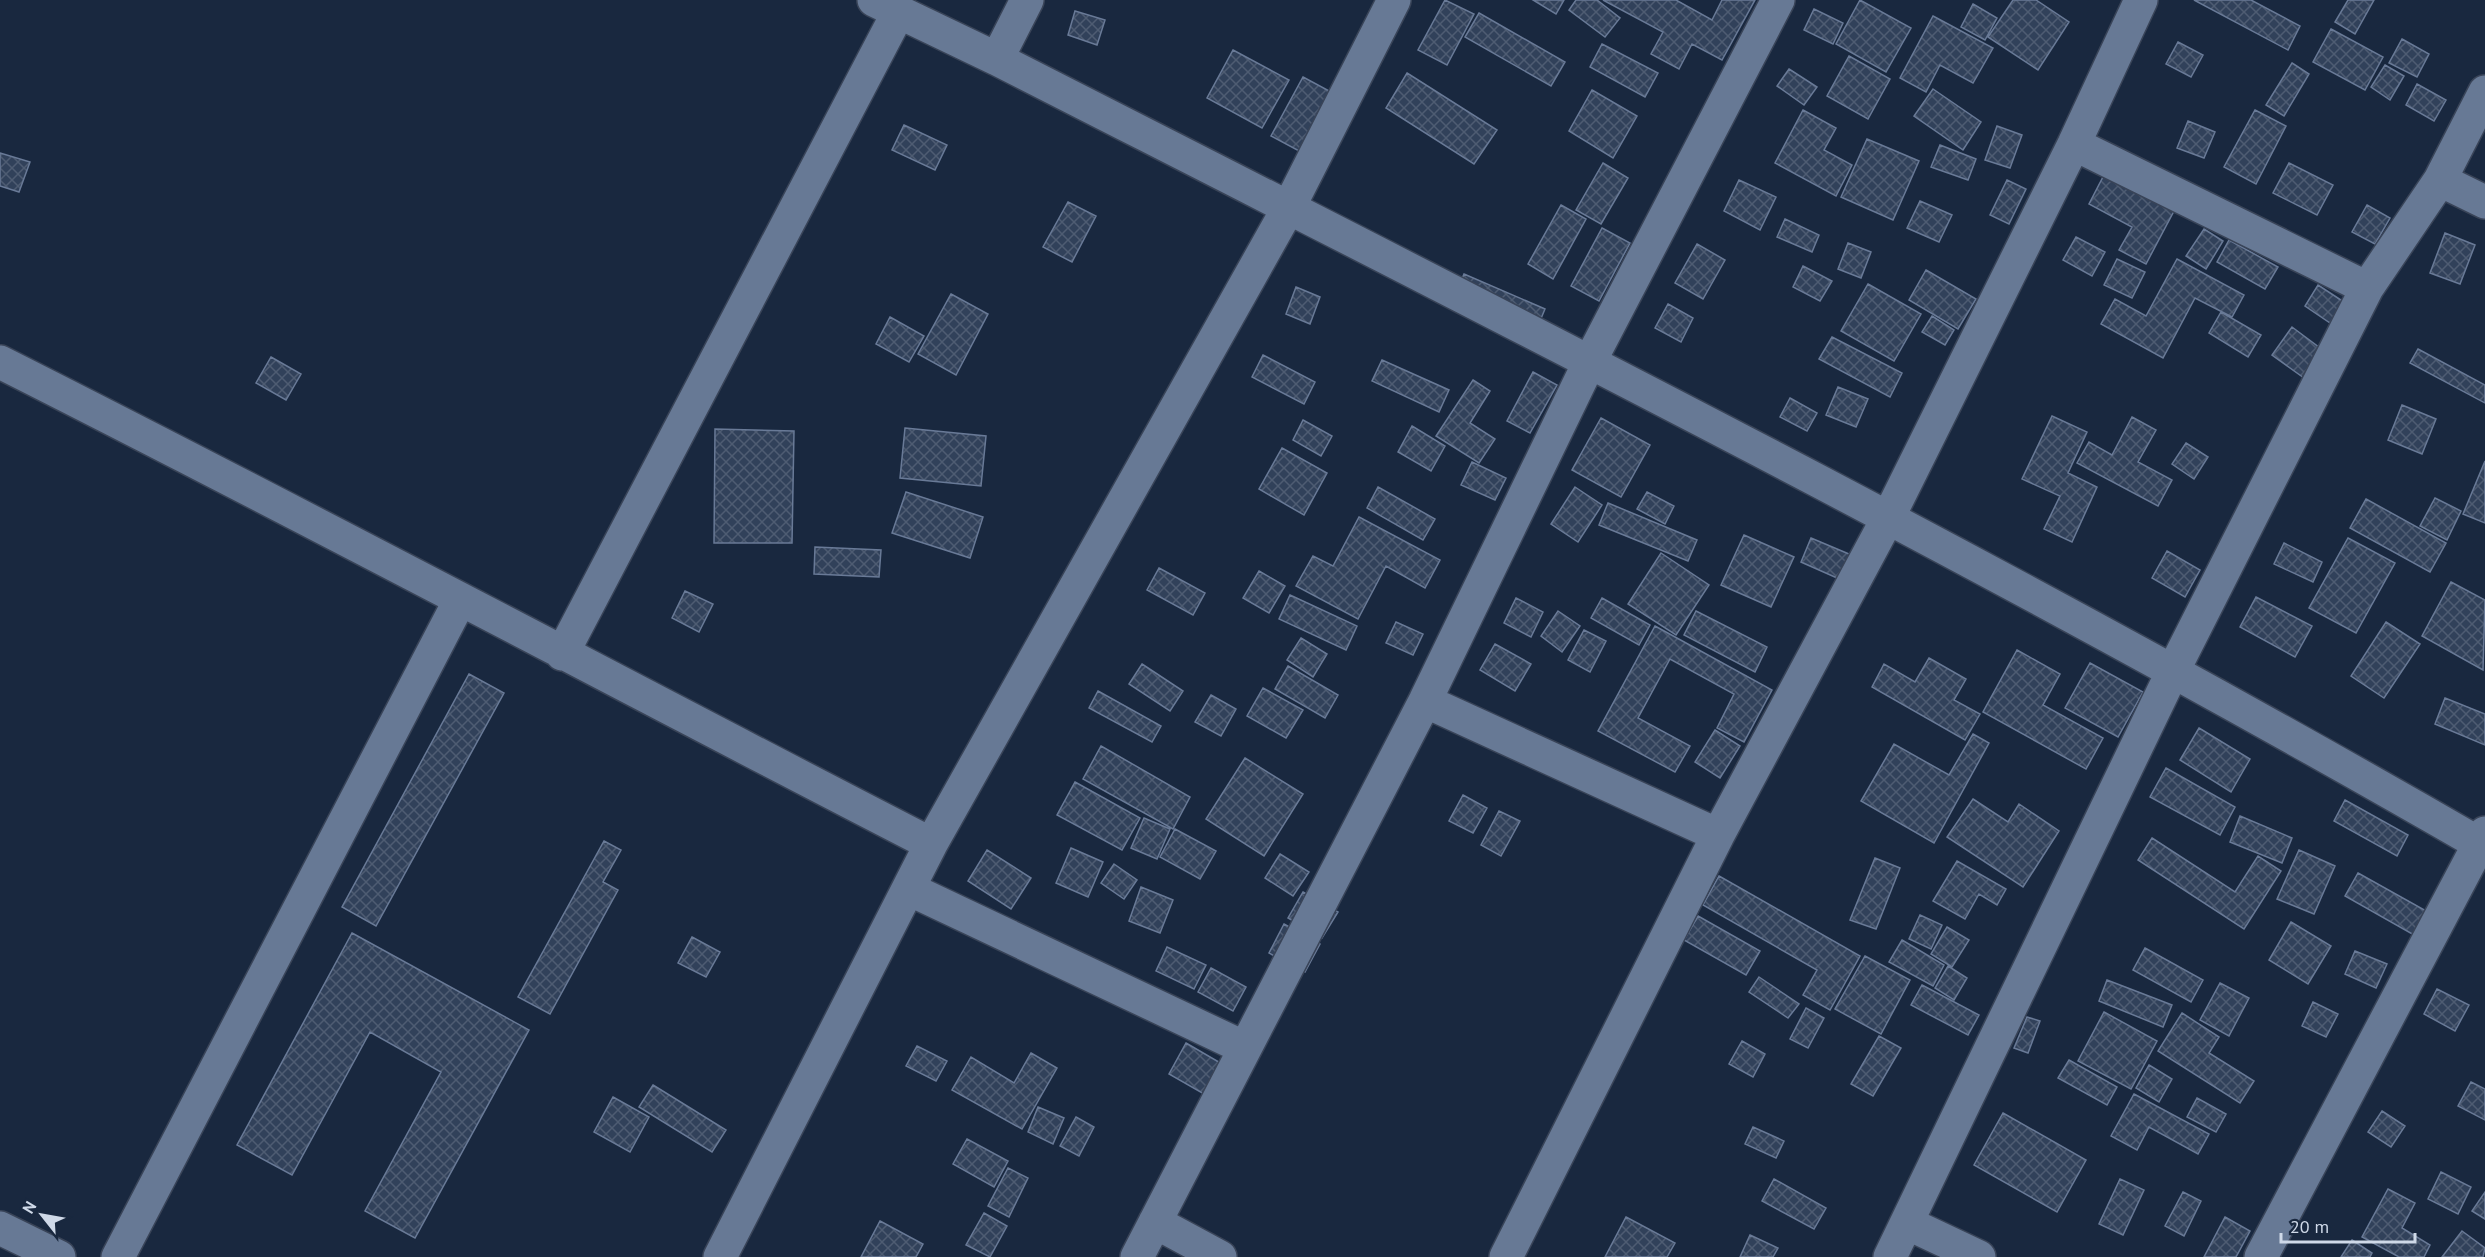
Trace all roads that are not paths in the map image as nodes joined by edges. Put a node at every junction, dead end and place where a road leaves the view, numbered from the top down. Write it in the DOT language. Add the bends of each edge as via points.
graph roads {
  1 [pos="1027,0"];
  2 [pos="1394,0"];
  3 [pos="2141,0"];
  4 [pos="1775,1"];
  5 [pos="886,7"];
  6 [pos="997,59"];
  7 [pos="2485,92"];
  8 [pos="2074,144"];
  9 [pos="2440,180"];
  10 [pos="2485,202"];
  11 [pos="1289,207"];
  12 [pos="2367,288"];
  13 [pos="0,362"];
  14 [pos="1588,363"];
  15 [pos="1889,516"];
  16 [pos="460,600"];
  17 [pos="562,654"];
  18 [pos="2173,671"];
  19 [pos="1425,700"];
  20 [pos="1718,835"];
  21 [pos="2483,841"];
  22 [pos="931,844"];
  23 [pos="909,889"];
  24 [pos="1245,1048"];
  25 [pos="1155,1222"];
  26 [pos="1907,1223"];
  27 [pos="0,1228"];
  28 [pos="58,1257"];
  29 [pos="118,1257"];
  30 [pos="720,1257"];
  31 [pos="1137,1257"];
  32 [pos="1220,1257"];
  33 [pos="1506,1257"];
  34 [pos="1890,1257"];
  35 [pos="1979,1257"];
  36 [pos="2261,1257"];
  1 -- 6 [label="street"];
  2 -- 11 [label="street"];
  3 -- 8 [label="street"];
  4 -- 14 [label="street"];
  5 -- 6 [label="street"];
  5 -- 17 [label="street"];
  6 -- 11 [label="street"];
  7 -- 9 [label="street"];
  8 -- 12 [label="street"];
  8 -- 15 [label="street"];
  9 -- 10 [label="street"];
  9 -- 12 [label="street"];
  11 -- 14 [label="street"];
  11 -- 22 [label="street"];
  12 -- 18 [label="street"];
  13 -- 16 [label="street"];
  14 -- 15 [label="street"];
  14 -- 19 [label="street"];
  15 -- 18 [label="street"];
  15 -- 20 [label="street"];
  16 -- 17 [label="street"];
  16 -- 29 [label="street"];
  17 -- 22 [label="street"];
  18 -- 21 [label="street"];
  18 -- 26 [label="street"];
  19 -- 20 [label="street"];
  19 -- 24 [label="street"];
  20 -- 33 [label="street"];
  21 -- 36 [label="street"];
  22 -- 23 [label="street"];
  23 -- 24 [label="street"];
  23 -- 30 [label="street"];
  24 -- 25 [label="street"];
  25 -- 31 [label="street"];
  25 -- 32 [label="street"];
  26 -- 34 [label="street"];
  26 -- 35 [label="street"];
  27 -- 28 [label="street"];
}
